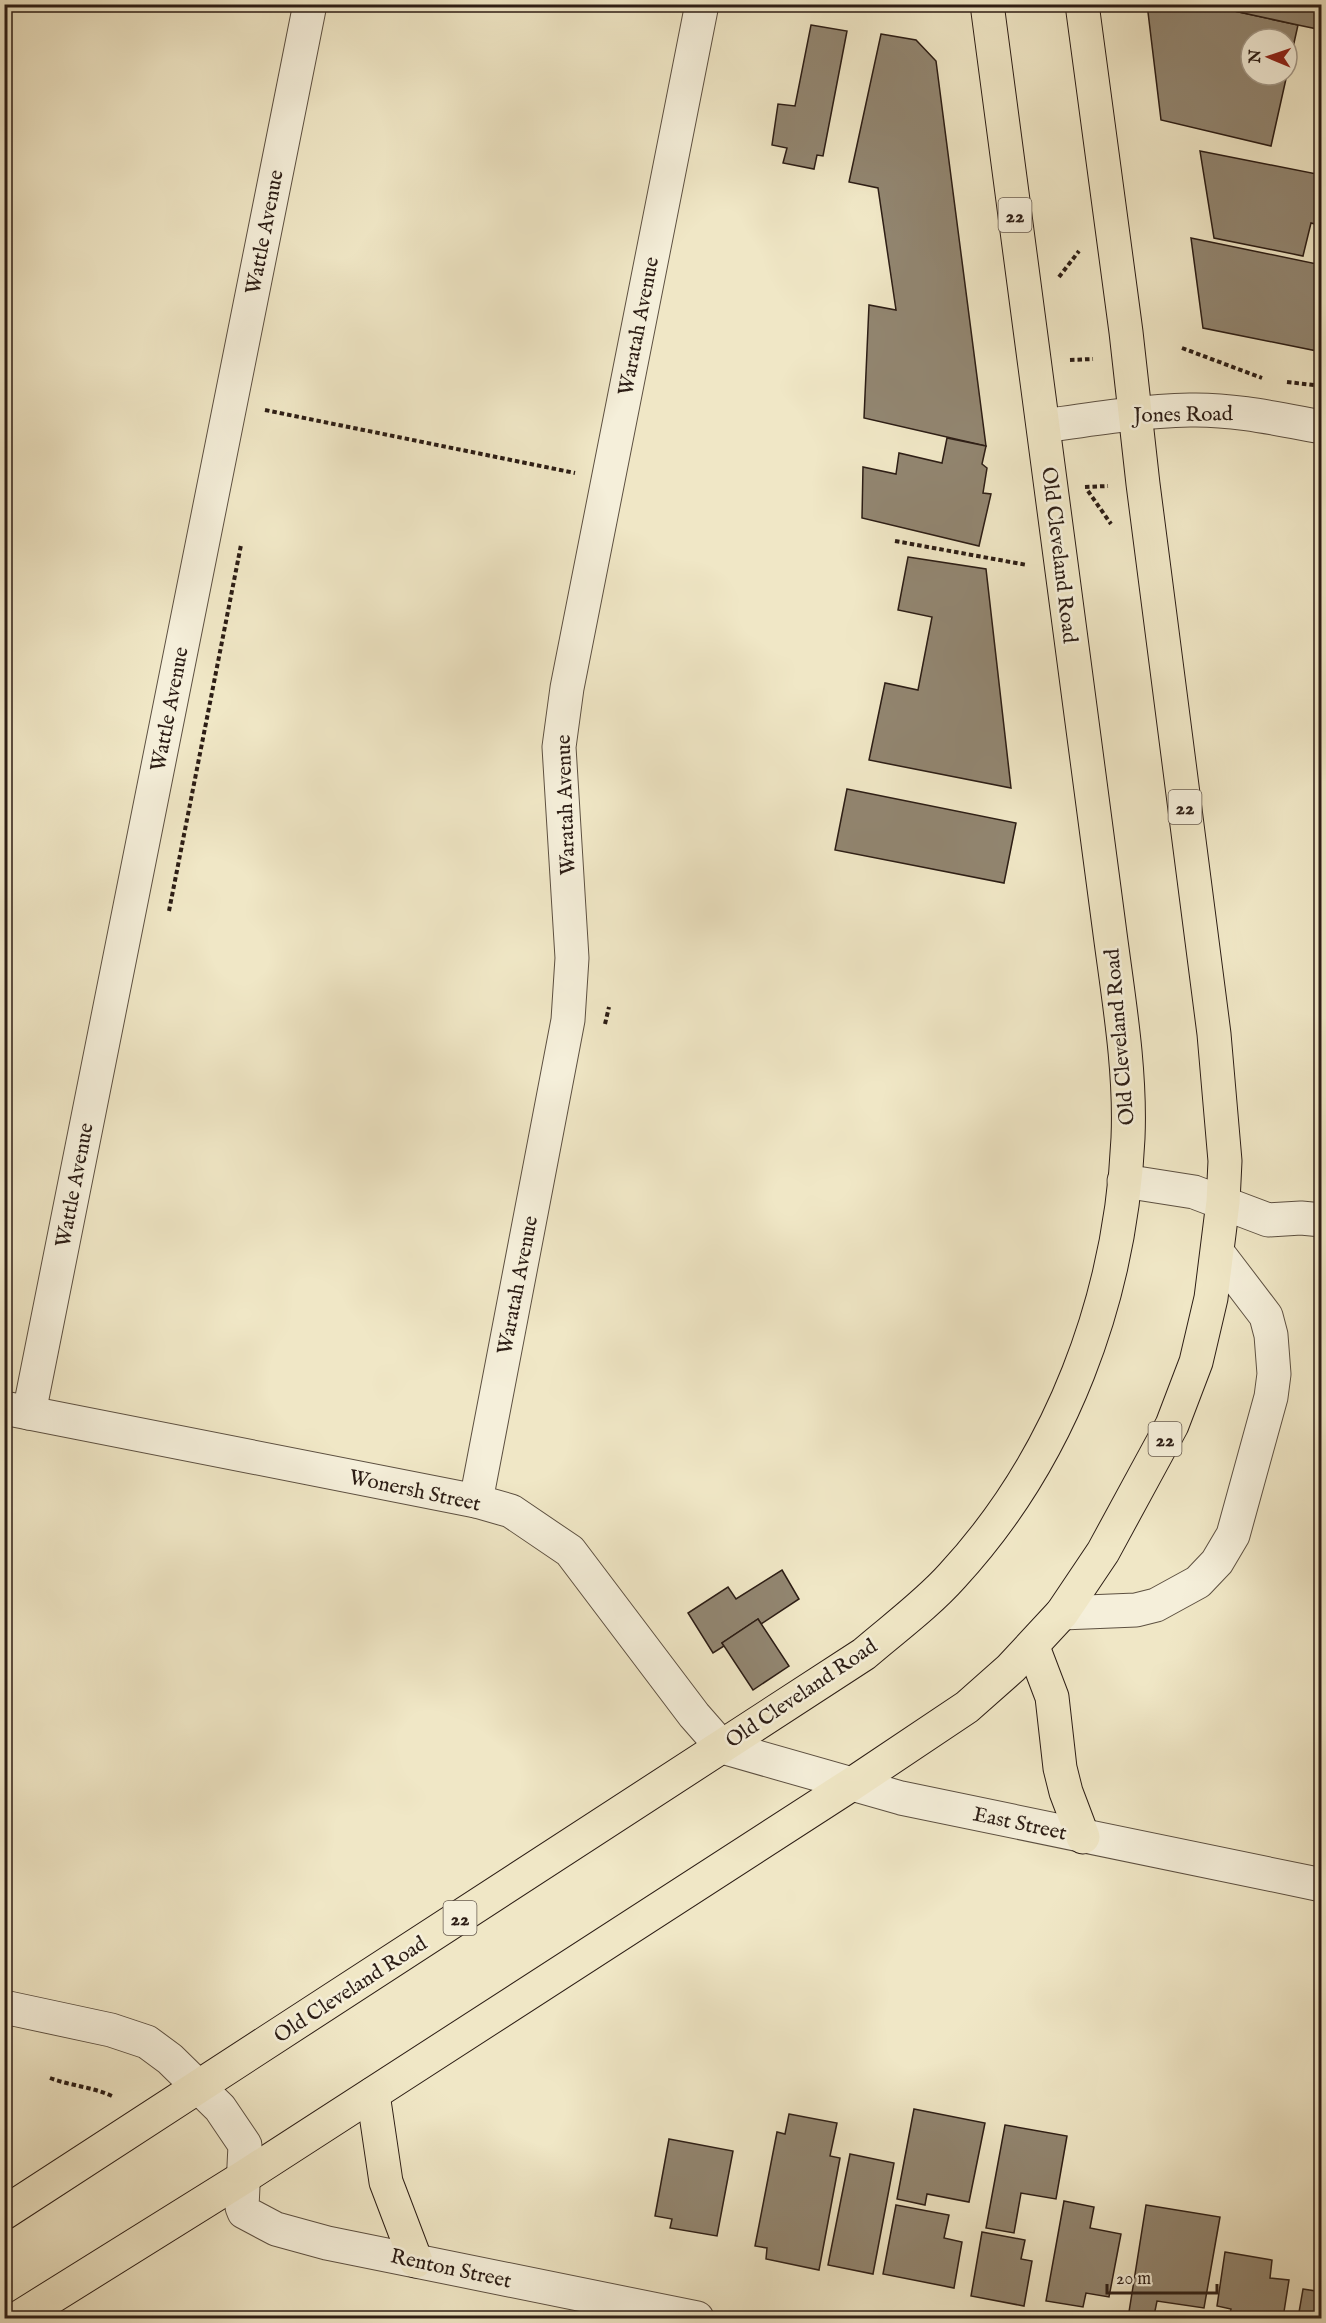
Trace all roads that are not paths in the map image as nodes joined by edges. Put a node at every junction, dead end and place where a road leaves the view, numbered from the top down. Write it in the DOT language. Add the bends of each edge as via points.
graph roads {
  1 [pos="310,4"];
  2 [pos="702,4"];
  3 [pos="987,4"];
  4 [pos="1082,4"];
  5 [pos="1136,413"];
  6 [pos="1044,426"];
  7 [pos="1322,427"];
  8 [pos="1124,1181"];
  9 [pos="1223,1202"];
  10 [pos="1322,1220"];
  11 [pos="1218,1253"];
  12 [pos="17,1410"];
  13 [pos="476,1501"];
  14 [pos="1062,1613"];
  15 [pos="1033,1647"];
  16 [pos="722,1747"];
  17 [pos="852,1784"];
  18 [pos="1083,1837"];
  19 [pos="1322,1885"];
  20 [pos="4,2007"];
  21 [pos="198,2088"];
  22 [pos="373,2094"];
  23 [pos="244,2177"];
  24 [pos="4,2213"];
  25 [pos="416,2261"];
  26 [pos="18,2319"];
  27 [pos="697,2319"];
  1 -- 12 [label="street, Wattle Avenue"];
  2 -- 13 [label="street, Waratah Avenue" via="567,688 559,747 572,958 568,1020"];
  3 -- 6 [label="highway, Old Cleveland Road / 22"];
  4 -- 5 [label="highway, 22"];
  5 -- 6 [label="street, Jones Road"];
  5 -- 7 [label="street, Jones Road" via="1210,411 1260,415"];
  5 -- 9 [label="highway, 22" via="1214,1034 1225,1161"];
  6 -- 8 [label="highway, Old Cleveland Road / 22" via="1124,1044 1128,1138"];
  8 -- 9 [label="street" via="1194,1192"];
  8 -- 16 [label="highway, Old Cleveland Road / 22" via="1107,1280 1079,1370 1039,1455 1004,1512 952,1577 864,1654"];
  9 -- 10 [label="street" via="1268,1220"];
  9 -- 11 [label="highway, 22"];
  11 -- 14 [label="highway, 22" via="1196,1362 1172,1425 1103,1552"];
  11 -- 14 [label="street" via="1266,1316 1274,1374 1233,1535 1217,1562 1198,1582 1156,1605 1136,1610"];
  12 -- 13 [label="street, Wonersh Street"];
  13 -- 16 [label="street, Wonersh Street" via="511,1511 570,1551"];
  14 -- 15 [label="highway, 22"];
  15 -- 17 [label="highway, 22" via="967,1707"];
  15 -- 18 [label="highway" via="1052,1697 1060,1768"];
  16 -- 17 [label="street, East Street"];
  16 -- 21 [label="highway, Old Cleveland Road / 22"];
  17 -- 18 [label="street, East Street"];
  17 -- 22 [label="highway, 22"];
  18 -- 19 [label="street, East Street"];
  20 -- 21 [label="street" via="111,2030 147,2042"];
  21 -- 23 [label="street" via="220,2108 245,2145"];
  21 -- 24 [label="highway, Old Cleveland Road / 22"];
  22 -- 23 [label="highway, 22"];
  22 -- 25 [label="highway" via="386,2182"];
  23 -- 25 [label="street, Renton Street" via="244,2212 276,2229"];
  23 -- 26 [label="highway, 22"];
  25 -- 27 [label="street, Renton Street"];
}
